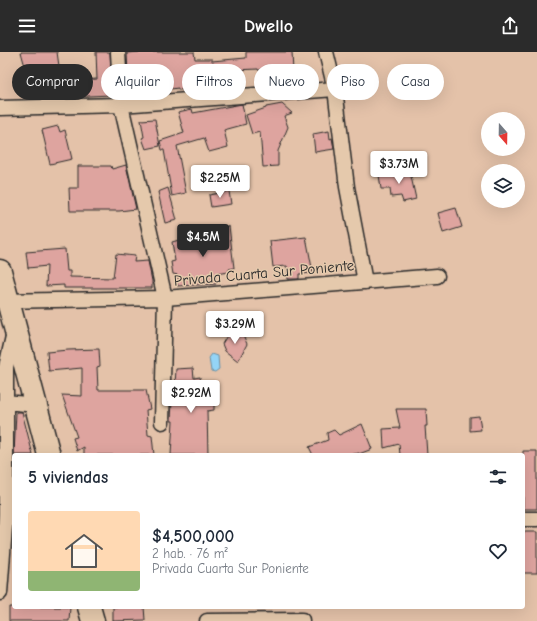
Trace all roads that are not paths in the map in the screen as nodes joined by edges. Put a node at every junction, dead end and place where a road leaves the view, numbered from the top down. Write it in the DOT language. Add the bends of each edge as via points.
graph roads {
  1 [pos="118,52"];
  2 [pos="326,52"];
  3 [pos="329,64"];
  4 [pos="327,90"];
  5 [pos="336,100"];
  6 [pos="122,105"];
  7 [pos="0,108"];
  8 [pos="0,271"];
  9 [pos="437,276"];
  10 [pos="365,282"];
  11 [pos="165,298"];
  12 [pos="4,301"];
  13 [pos="15,327"];
  14 [pos="6,402"];
  15 [pos="36,405"];
  16 [pos="162,422"];
  17 [pos="48,453"];
  18 [pos="7,514"];
  19 [pos="525,519"];
  20 [pos="537,519"];
  21 [pos="0,593"];
  22 [pos="90,609"];
  23 [pos="302,620"];
  24 [pos="93,621"];
  25 [pos="207,621"];
  1 -- 6 [label="street"];
  2 -- 3 [label="street"];
  4 -- 6 [label="street"];
  5 -- 10 [label="street" via="348,187"];
  6 -- 7 [label="street"];
  6 -- 11 [label="street"];
  8 -- 12 [label="main road"];
  9 -- 10 [label="street, Privada Cuarta Sur Poniente"];
  10 -- 11 [label="street, Privada Cuarta Sur Poniente"];
  11 -- 12 [label="street, Privada Cuarta Sur Poniente"];
  11 -- 16 [label="street"];
  12 -- 13 [label="main road"];
  13 -- 14 [label="street" via="6,368"];
  13 -- 15 [label="main road"];
  14 -- 15 [label="street"];
  14 -- 18 [label="street"];
  15 -- 17 [label="main road"];
  18 -- 21 [label="street"];
  19 -- 20 [label="street"];
  22 -- 24 [label="main road"];
  23 -- 25 [label="street"];
}
